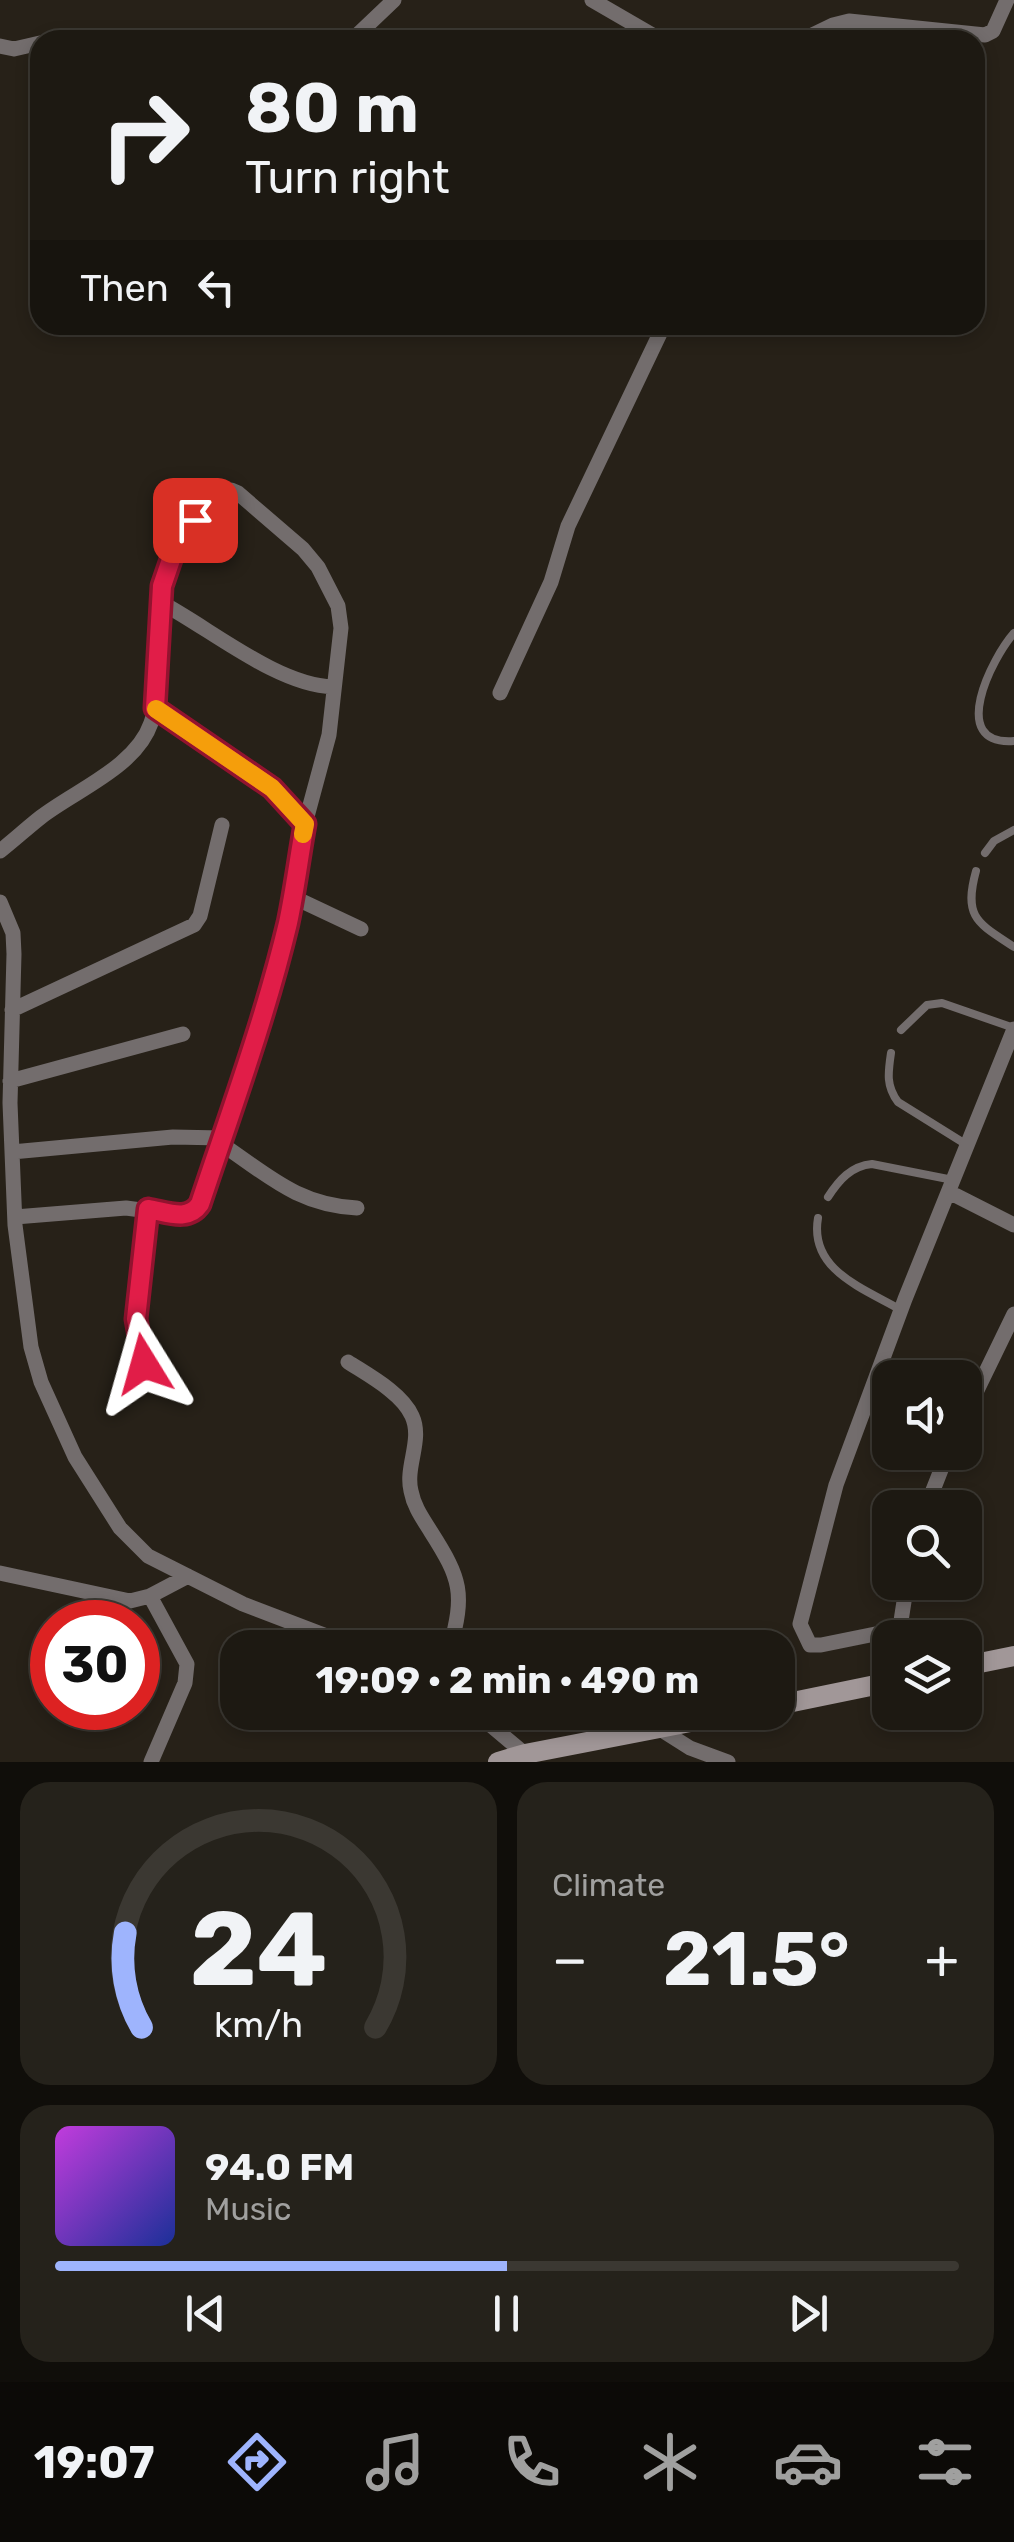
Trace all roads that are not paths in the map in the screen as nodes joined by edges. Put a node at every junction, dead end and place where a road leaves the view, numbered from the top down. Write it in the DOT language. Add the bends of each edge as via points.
graph roads {
  1 [pos="394,0"];
  2 [pos="592,0"];
  3 [pos="1008,0"];
  4 [pos="362,30"];
  5 [pos="644,30"];
  6 [pos="822,30"];
  7 [pos="933,30"];
  8 [pos="985,35"];
  9 [pos="30,45"];
  10 [pos="0,46"];
  11 [pos="659,335"];
  12 [pos="160,602"];
  13 [pos="1014,633"];
  14 [pos="333,687"];
  15 [pos="500,694"];
  16 [pos="155,708"];
  17 [pos="1014,741"];
  18 [pos="222,824"];
  19 [pos="305,824"];
  20 [pos="1014,830"];
  21 [pos="0,851"];
  22 [pos="985,852"];
  23 [pos="976,872"];
  24 [pos="293,897"];
  25 [pos="0,902"];
  26 [pos="361,929"];
  27 [pos="1014,947"];
  28 [pos="12,1010"];
  29 [pos="1014,1028"];
  30 [pos="902,1030"];
  31 [pos="183,1034"];
  32 [pos="891,1054"];
  33 [pos="10,1081"];
  34 [pos="221,1141"];
  35 [pos="967,1145"];
  36 [pos="12,1152"];
  37 [pos="951,1186"];
  38 [pos="7,1195"];
  39 [pos="828,1197"];
  40 [pos="357,1208"];
  41 [pos="148,1209"];
  42 [pos="15,1217"];
  43 [pos="818,1218"];
  44 [pos="1014,1225"];
  45 [pos="901,1310"];
  46 [pos="1014,1314"];
  47 [pos="348,1362"];
  48 [pos="152,1380"];
  49 [pos="982,1380"];
  50 [pos="0,1573"];
  51 [pos="188,1576"];
  52 [pos="150,1596"];
  53 [pos="311,1630"];
  54 [pos="454,1630"];
  55 [pos="872,1635"];
  56 [pos="1014,1656"];
  57 [pos="982,1663"];
  58 [pos="872,1686"];
  59 [pos="795,1702"];
  60 [pos="490,1730"];
  61 [pos="660,1730"];
  62 [pos="697,1757"];
  63 [pos="514,1759"];
  64 [pos="150,1762"];
  65 [pos="726,1762"];
  1 -- 4 [label="street"];
  2 -- 5 [label="street"];
  3 -- 8 [label="street"];
  6 -- 7 [label="street" via="849,22"];
  9 -- 10 [label="street"];
  11 -- 15 [label="street" via="568,526"];
  12 -- 14 [label="street" via="280,674"];
  12 -- 14 [label="street" via="176,545 214,496 238,493 303,549 338,606"];
  12 -- 16 [label="street"];
  13 -- 17 [label="lane" via="978,704 977,722 1000,742"];
  14 -- 19 [label="street" via="329,735"];
  16 -- 19 [label="street" via="272,788"];
  16 -- 21 [label="street" via="141,742 122,761"];
  18 -- 28 [label="street" via="194,925"];
  19 -- 24 [label="street"];
  20 -- 22 [label="lane"];
  23 -- 27 [label="lane" via="972,913"];
  24 -- 26 [label="street"];
  24 -- 34 [label="street"];
  25 -- 28 [label="street" via="13,934"];
  28 -- 33 [label="street"];
  29 -- 30 [label="lane" via="942,1003 928,1005"];
  29 -- 35 [label="street"];
  31 -- 33 [label="street"];
  32 -- 35 [label="lane" via="890,1092 898,1102"];
  33 -- 36 [label="street"];
  34 -- 36 [label="street" via="173,1137"];
  34 -- 40 [label="street" via="304,1198"];
  34 -- 41 [label="street" via="195,1212"];
  35 -- 37 [label="street"];
  36 -- 38 [label="street"];
  37 -- 39 [label="lane" via="872,1164 848,1172"];
  37 -- 44 [label="street"];
  37 -- 45 [label="street"];
  38 -- 42 [label="street"];
  41 -- 42 [label="street"];
  41 -- 48 [label="street" via="136,1319"];
  42 -- 51 [label="street" via="32,1346 74,1457 132,1543"];
  43 -- 45 [label="lane" via="814,1238 820,1254"];
  45 -- 55 [label="street" via="836,1486 800,1624 810,1645"];
  46 -- 49 [label="street"];
  47 -- 54 [label="street" via="411,1412 411,1492 459,1587"];
  50 -- 52 [label="street" via="121,1600"];
  51 -- 52 [label="street"];
  51 -- 53 [label="street"];
  52 -- 64 [label="street" via="186,1664 185,1683"];
  56 -- 57 [label="street"];
  58 -- 59 [label="street"];
  60 -- 63 [label="street"];
  61 -- 62 [label="street"];
  61 -- 63 [label="street"];
  62 -- 65 [label="street"];
}
